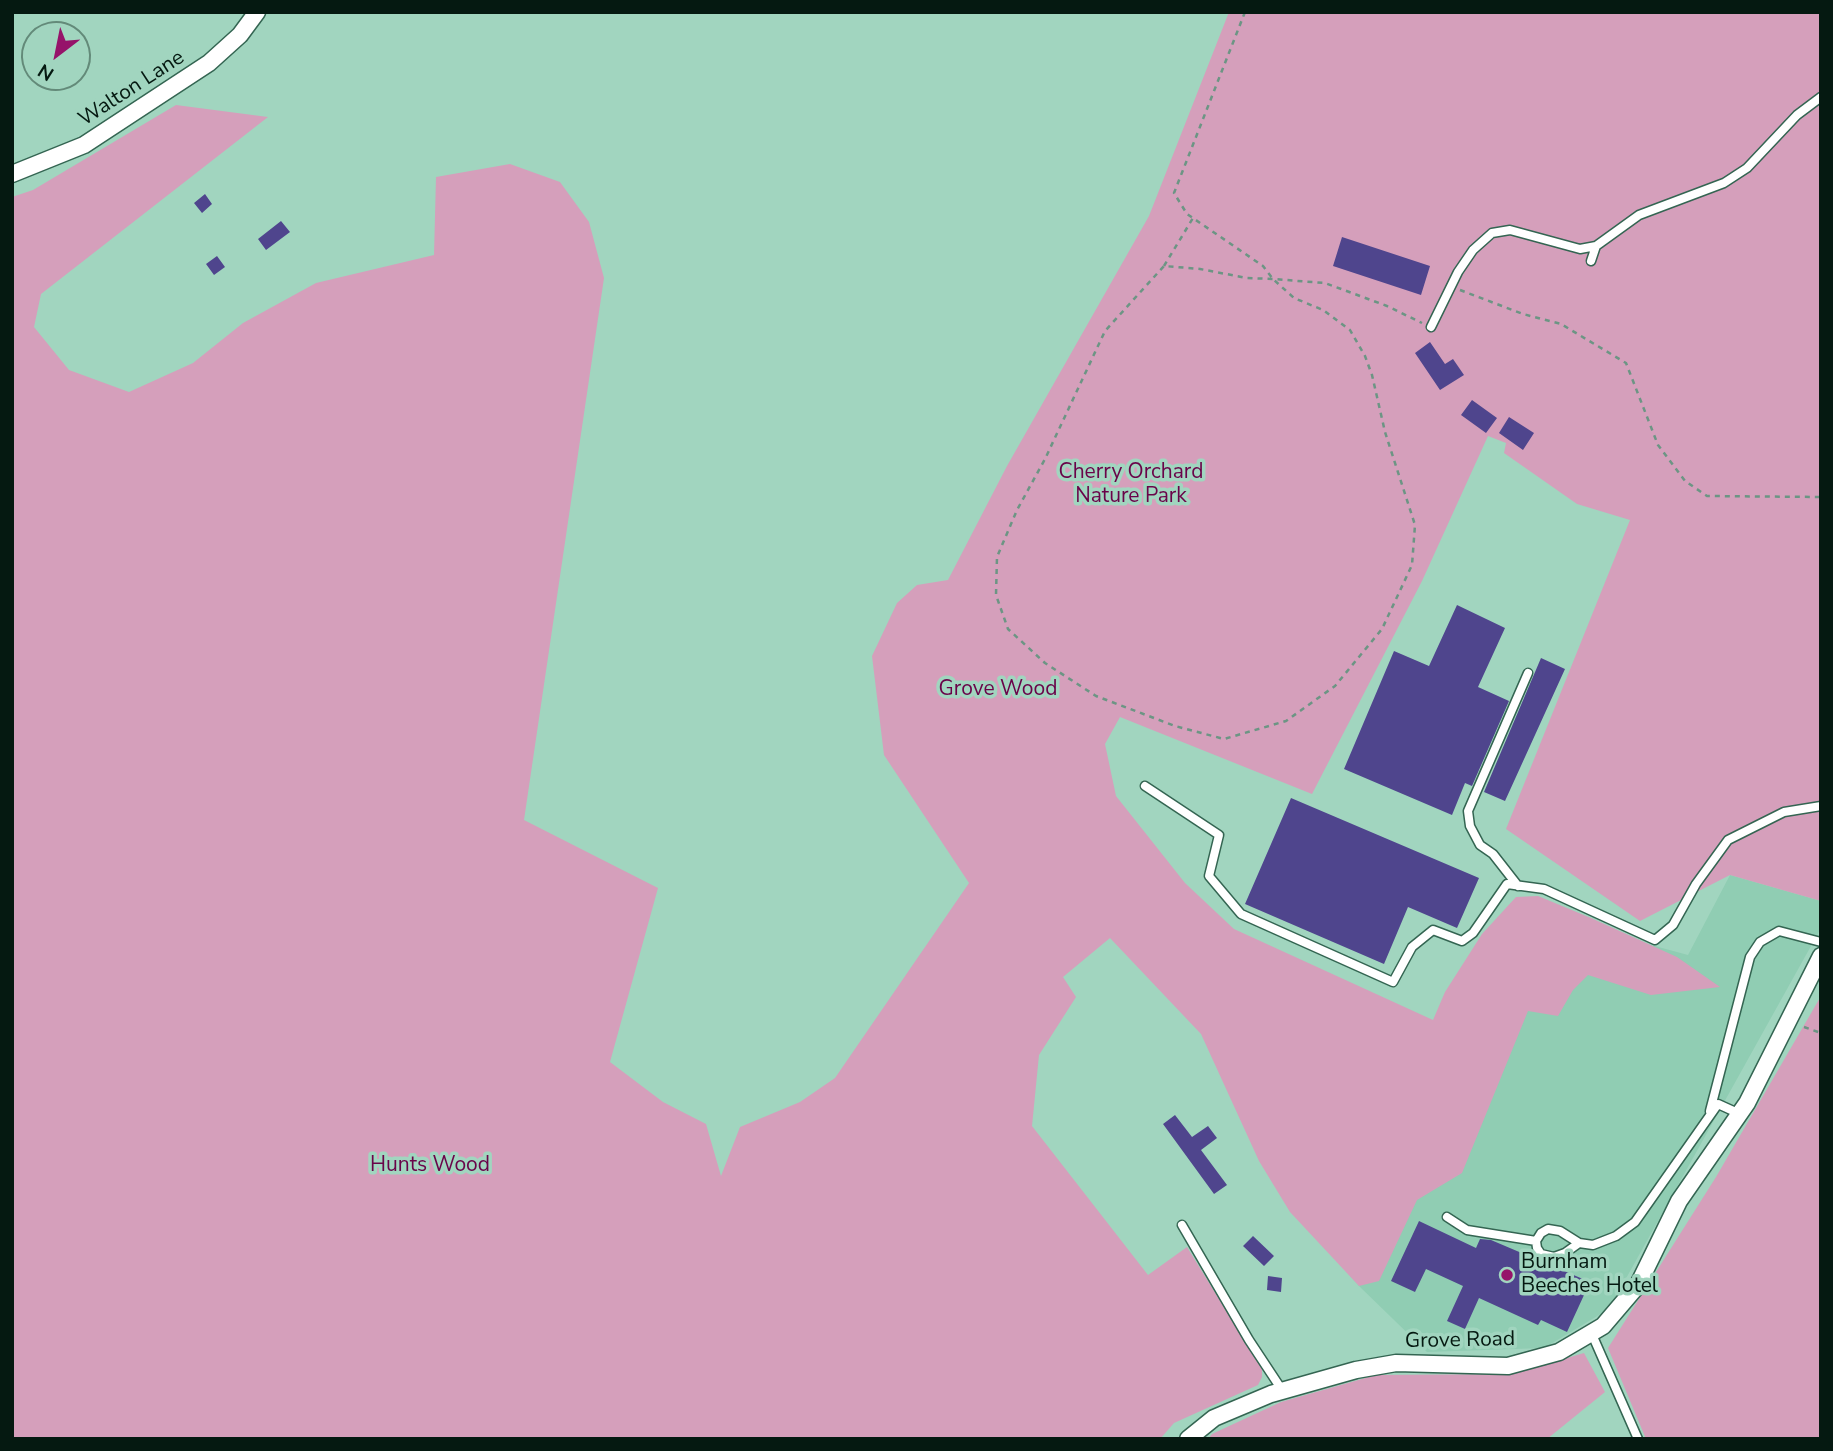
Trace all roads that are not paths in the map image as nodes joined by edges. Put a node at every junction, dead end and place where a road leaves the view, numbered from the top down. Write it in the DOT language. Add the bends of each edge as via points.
graph roads {
  1 [pos="257,12"];
  2 [pos="1821,97"];
  3 [pos="12,174"];
  4 [pos="1596,246"];
  5 [pos="1591,261"];
  6 [pos="1431,327"];
  7 [pos="1528,673"];
  8 [pos="1145,786"];
  9 [pos="1821,806"];
  10 [pos="1518,886"];
  11 [pos="1821,942"];
  12 [pos="1821,956"];
  13 [pos="1740,1114"];
  14 [pos="1708,1116"];
  15 [pos="1447,1217"];
  16 [pos="1182,1225"];
  17 [pos="1536,1241"];
  18 [pos="1579,1243"];
  19 [pos="1591,1332"];
  20 [pos="1282,1391"];
  21 [pos="1188,1439"];
  22 [pos="1639,1439"];
  1 -- 3 [label="street, Walton Lane" via="209,63 85,145"];
  2 -- 4 [label="lane" via="1797,115 1747,168 1724,183 1639,215"];
  4 -- 5 [label="lane"];
  4 -- 6 [label="lane" via="1580,249 1510,230 1492,233 1473,250"];
  7 -- 10 [label="lane" via="1468,811 1480,845"];
  8 -- 10 [label="lane" via="1219,835 1209,876 1241,915 1393,982 1412,947 1433,930 1462,941 1473,933 1507,884"];
  9 -- 10 [label="lane" via="1784,812 1728,840 1674,925 1655,940 1544,889"];
  11 -- 14 [label="lane" via="1779,931 1759,942 1750,957"];
  12 -- 13 [label="street, Grove Road"];
  13 -- 14 [label="lane" via="1718,1104"];
  13 -- 19 [label="street, Grove Road" via="1679,1201 1638,1285 1603,1326"];
  14 -- 18 [label="lane" via="1635,1222 1616,1237 1593,1245"];
  15 -- 17 [label="lane" via="1467,1230"];
  16 -- 20 [label="lane"];
  17 -- 18 [label="lane" via="1548,1229"];
  17 -- 18 [label="lane" via="1536,1248 1548,1257 1565,1254"];
  19 -- 20 [label="street, Grove Road" via="1559,1352 1508,1366 1396,1363"];
  19 -- 22 [label="lane"];
  20 -- 21 [label="street, Grove Road" via="1214,1418"];
}
